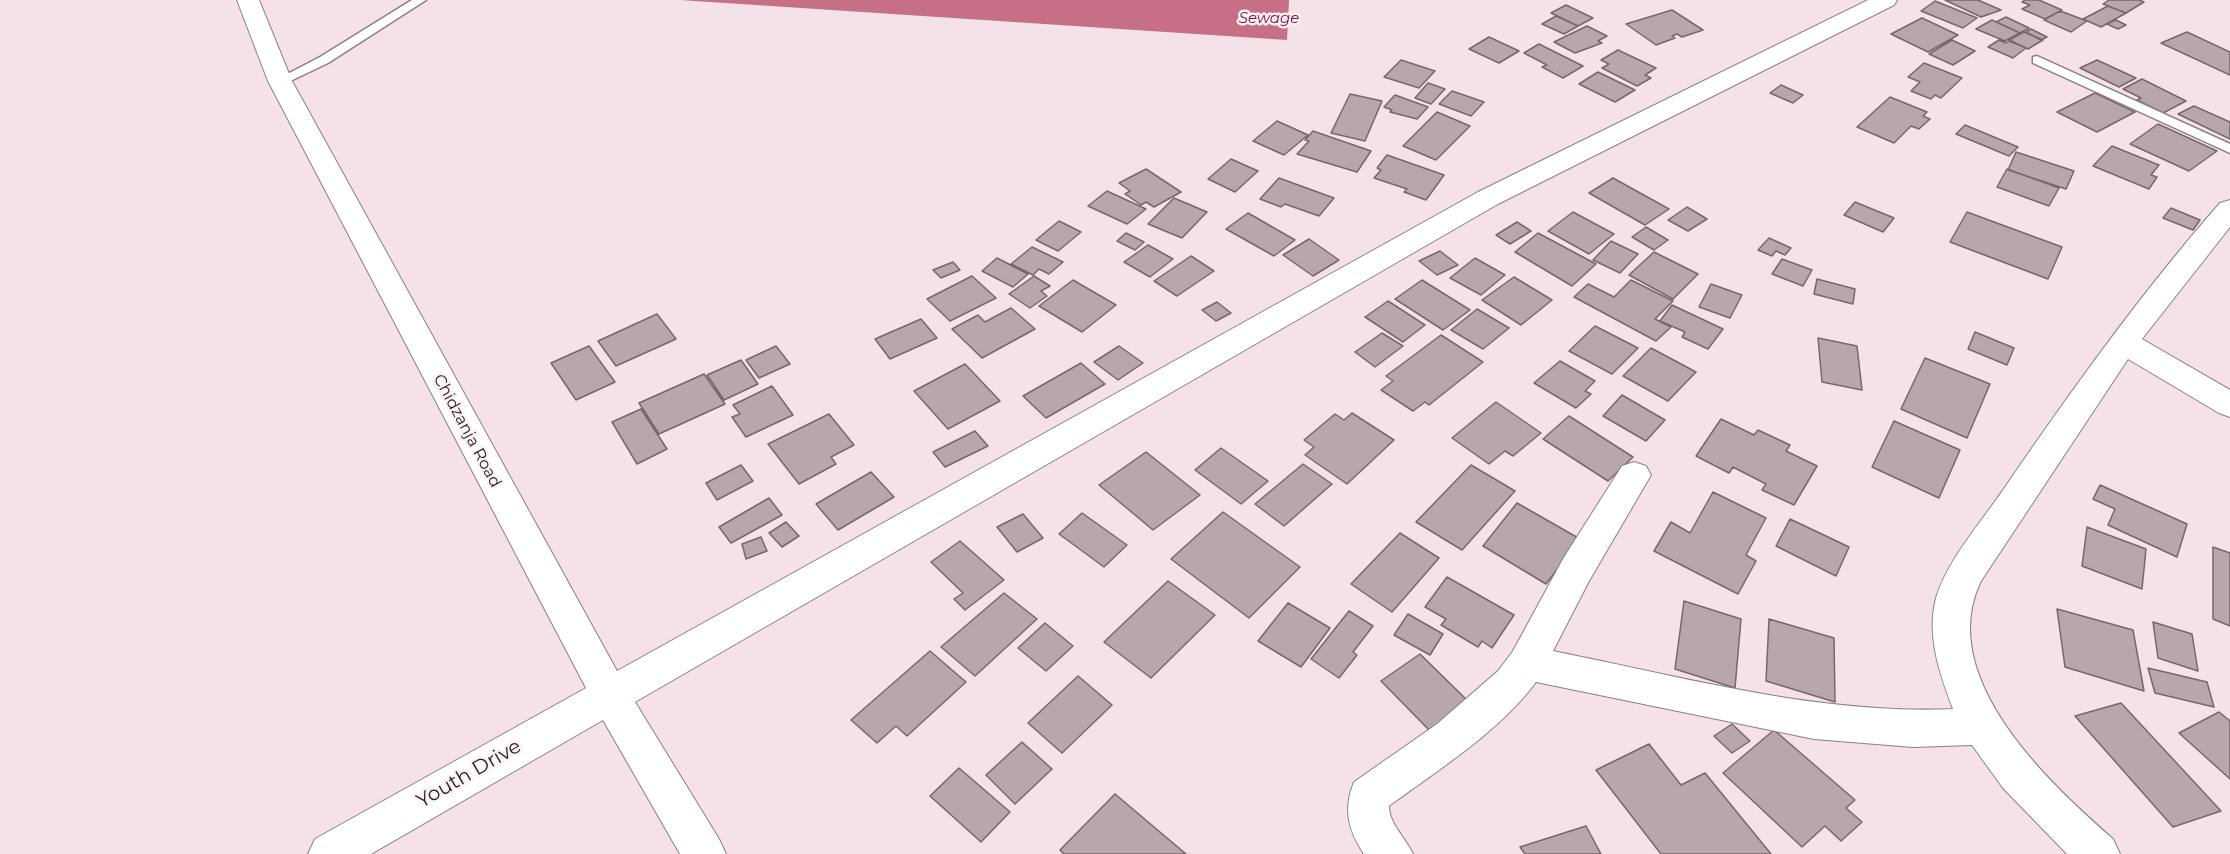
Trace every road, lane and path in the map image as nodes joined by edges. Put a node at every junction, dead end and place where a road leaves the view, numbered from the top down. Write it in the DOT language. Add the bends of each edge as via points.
graph roads {
  1 [pos="248,0"];
  2 [pos="420,0"];
  3 [pos="1886,0"];
  4 [pos="2037,60"];
  5 [pos="280,81"];
  6 [pos="2230,149"];
  7 [pos="2230,209"];
  8 [pos="2124,342"];
  9 [pos="2230,405"];
  10 [pos="1634,475"];
  11 [pos="1527,663"];
  12 [pos="609,694"];
  13 [pos="1981,726"];
  14 [pos="330,854"];
  15 [pos="704,854"];
  16 [pos="1391,854"];
  17 [pos="2098,854"];
  1 -- 5 [label="street, Chidzanja Road"];
  2 -- 5 [label="lane" via="324,60"];
  3 -- 12 [label="street, Youth Drive" via="1488,198"];
  4 -- 6 [label="lane"];
  5 -- 12 [label="street, Chidzanja Road"];
  7 -- 8 [label="street" via="2182,262"];
  8 -- 9 [label="street"];
  8 -- 13 [label="street" via="1967,572 1954,600 1952,635 1961,678"];
  10 -- 11 [label="street" via="1576,570"];
  11 -- 13 [label="street" via="1814,721 1913,729"];
  11 -- 16 [label="street" via="1485,708 1369,796 1366,812 1370,826"];
  12 -- 14 [label="street, Youth Drive"];
  12 -- 15 [label="street, Chidzanja Road"];
  13 -- 17 [label="street" via="2016,772"];
}
